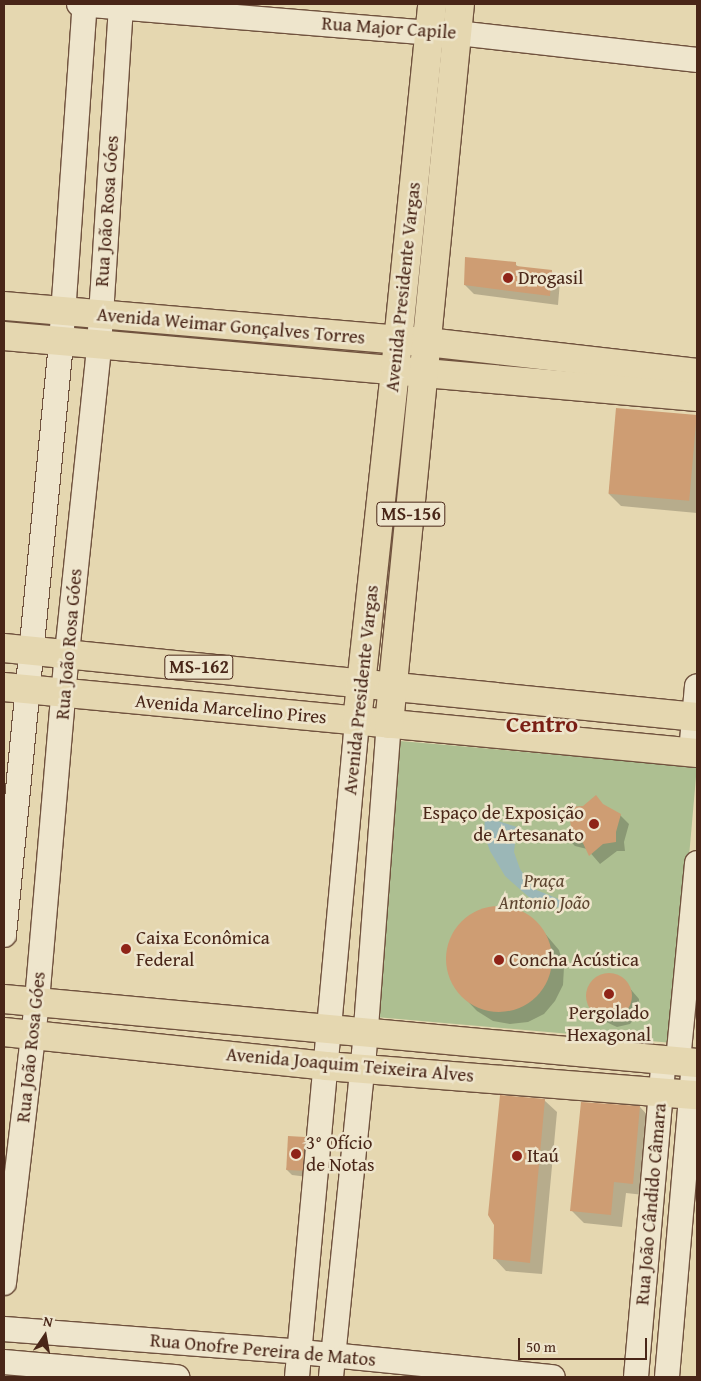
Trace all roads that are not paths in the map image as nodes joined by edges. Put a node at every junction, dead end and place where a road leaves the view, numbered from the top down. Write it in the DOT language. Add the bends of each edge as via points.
graph roads {
  1 [pos="79,4"];
  2 [pos="85,4"];
  3 [pos="432,4"];
  4 [pos="460,4"];
  5 [pos="121,5"];
  6 [pos="430,33"];
  7 [pos="457,33"];
  8 [pos="697,60"];
  9 [pos="4,306"];
  10 [pos="63,313"];
  11 [pos="100,314"];
  12 [pos="4,336"];
  13 [pos="398,341"];
  14 [pos="427,342"];
  15 [pos="61,343"];
  16 [pos="99,346"];
  17 [pos="395,371"];
  18 [pos="425,373"];
  19 [pos="697,373"];
  20 [pos="697,397"];
  21 [pos="379,518"];
  22 [pos="410,521"];
  23 [pos="4,648"];
  24 [pos="32,651"];
  25 [pos="67,653"];
  26 [pos="360,684"];
  27 [pos="697,686"];
  28 [pos="393,687"];
  29 [pos="16,688"];
  30 [pos="65,693"];
  31 [pos="696,717"];
  32 [pos="357,721"];
  33 [pos="389,724"];
  34 [pos="694,752"];
  35 [pos="697,863"];
  36 [pos="4,934"];
  37 [pos="4,999"];
  38 [pos="37,1001"];
  39 [pos="330,1029"];
  40 [pos="4,1032"];
  41 [pos="365,1032"];
  42 [pos="33,1034"];
  43 [pos="683,1061"];
  44 [pos="326,1066"];
  45 [pos="363,1067"];
  46 [pos="661,1090"];
  47 [pos="694,1095"];
  48 [pos="4,1283"];
  49 [pos="4,1329"];
  50 [pos="300,1352"];
  51 [pos="4,1362"];
  52 [pos="332,1366"];
  53 [pos="177,1377"];
  54 [pos="297,1377"];
  55 [pos="553,1377"];
  56 [pos="636,1377"];
  57 [pos="666,1377"];
  1 -- 2 [label="street, Rua Major Capile"];
  2 -- 5 [label="street, Rua Major Capile"];
  2 -- 10 [label="street, Rua João Rosa Góes"];
  3 -- 6 [label="main road, Avenida Presidente Vargas"];
  4 -- 7 [label="main road, Avenida Presidente Vargas / MS-156"];
  5 -- 6 [label="street, Rua Major Capile"];
  5 -- 11 [label="street, Rua João Rosa Góes"];
  6 -- 7 [label="street, Rua Major Capile"];
  6 -- 13 [label="main road, Avenida Presidente Vargas"];
  7 -- 8 [label="street, Rua Major Capile"];
  7 -- 14 [label="main road, Avenida Presidente Vargas / MS-156"];
  9 -- 10 [label="main road, Avenida Weimar Gonçalves Torres"];
  10 -- 11 [label="main road, Avenida Weimar Gonçalves Torres"];
  10 -- 15 [label="street, Rua João Rosa Góes"];
  11 -- 13 [label="main road, Avenida Weimar Gonçalves Torres"];
  11 -- 16 [label="street, Rua João Rosa Góes"];
  12 -- 15 [label="main road, Avenida Weimar Gonçalves Torres"];
  13 -- 14 [label="main road, Avenida Weimar Gonçalves Torres"];
  13 -- 17 [label="main road, Avenida Presidente Vargas"];
  14 -- 18 [label="main road, Avenida Presidente Vargas / MS-156"];
  14 -- 19 [label="main road, Avenida Weimar Gonçalves Torres"];
  15 -- 16 [label="main road, Avenida Weimar Gonçalves Torres"];
  15 -- 24 [label="street, Rua João Rosa Góes"];
  16 -- 17 [label="main road, Avenida Weimar Gonçalves Torres"];
  16 -- 25 [label="street, Rua João Rosa Góes"];
  17 -- 18 [label="main road, Avenida Weimar Gonçalves Torres"];
  17 -- 21 [label="main road, Avenida Presidente Vargas"];
  18 -- 20 [label="main road, Avenida Weimar Gonçalves Torres"];
  18 -- 22 [label="main road, Avenida Presidente Vargas / MS-156"];
  21 -- 22 [label="main road"];
  21 -- 26 [label="main road, Avenida Presidente Vargas"];
  22 -- 28 [label="main road, Avenida Presidente Vargas / MS-156"];
  23 -- 24 [label="main road, Avenida Marcelino Pires / MS-162"];
  24 -- 25 [label="main road, Avenida Marcelino Pires / MS-162"];
  24 -- 29 [label="street, Rua João Rosa Góes"];
  25 -- 26 [label="main road, Avenida Marcelino Pires / MS-162"];
  25 -- 30 [label="street, Rua João Rosa Góes"];
  26 -- 28 [label="main road, Avenida Marcelino Pires / MS-162"];
  26 -- 32 [label="main road, Avenida Presidente Vargas"];
  27 -- 31 [label="street"];
  28 -- 31 [label="main road, Avenida Marcelino Pires / MS-162"];
  28 -- 33 [label="main road, Avenida Presidente Vargas"];
  29 -- 30 [label="main road, Avenida Marcelino Pires / MS-162"];
  29 -- 36 [label="street, Rua João Rosa Góes"];
  30 -- 32 [label="main road, Avenida Marcelino Pires / MS-162"];
  30 -- 38 [label="street, Rua João Rosa Góes"];
  31 -- 34 [label="street"];
  32 -- 33 [label="main road, Avenida Marcelino Pires / MS-162"];
  32 -- 39 [label="street, Avenida Presidente Vargas"];
  33 -- 34 [label="main road, Avenida Marcelino Pires / MS-162"];
  33 -- 41 [label="street, Avenida Presidente Vargas"];
  35 -- 43 [label="street, Rua João Cândido Câmara"];
  37 -- 38 [label="main road, Avenida Joaquim Teixeira Alves"];
  38 -- 39 [label="main road, Avenida Joaquim Teixeira Alves"];
  38 -- 42 [label="street, Rua João Rosa Góes"];
  39 -- 41 [label="main road, Avenida Joaquim Teixeira Alves"];
  39 -- 44 [label="street, Avenida Presidente Vargas"];
  40 -- 42 [label="main road, Avenida Joaquim Teixeira Alves"];
  41 -- 43 [label="main road, Avenida Joaquim Teixeira Alves"];
  41 -- 45 [label="street, Avenida Presidente Vargas"];
  42 -- 44 [label="main road, Avenida Joaquim Teixeira Alves"];
  42 -- 48 [label="street, Rua João Rosa Góes"];
  43 -- 46 [label="street, Rua João Cândido Câmara"];
  43 -- 47 [label="street"];
  44 -- 45 [label="main road, Avenida Joaquim Teixeira Alves"];
  44 -- 50 [label="street, Avenida Presidente Vargas"];
  45 -- 46 [label="main road, Avenida Joaquim Teixeira Alves"];
  45 -- 52 [label="street, Avenida Presidente Vargas"];
  46 -- 47 [label="main road, Avenida Joaquim Teixeira Alves"];
  46 -- 56 [label="street, Rua João Cândido Câmara"];
  47 -- 57 [label="street"];
  49 -- 50 [label="street, Rua Onofre Pereira de Matos"];
  50 -- 52 [label="street, Rua Onofre Pereira de Matos"];
  50 -- 54 [label="street, Avenida Presidente Vargas"];
  51 -- 53 [label="street, Rua Onofre Pereira de Matos"];
  52 -- 55 [label="street, Rua Onofre Pereira de Matos"];
}
